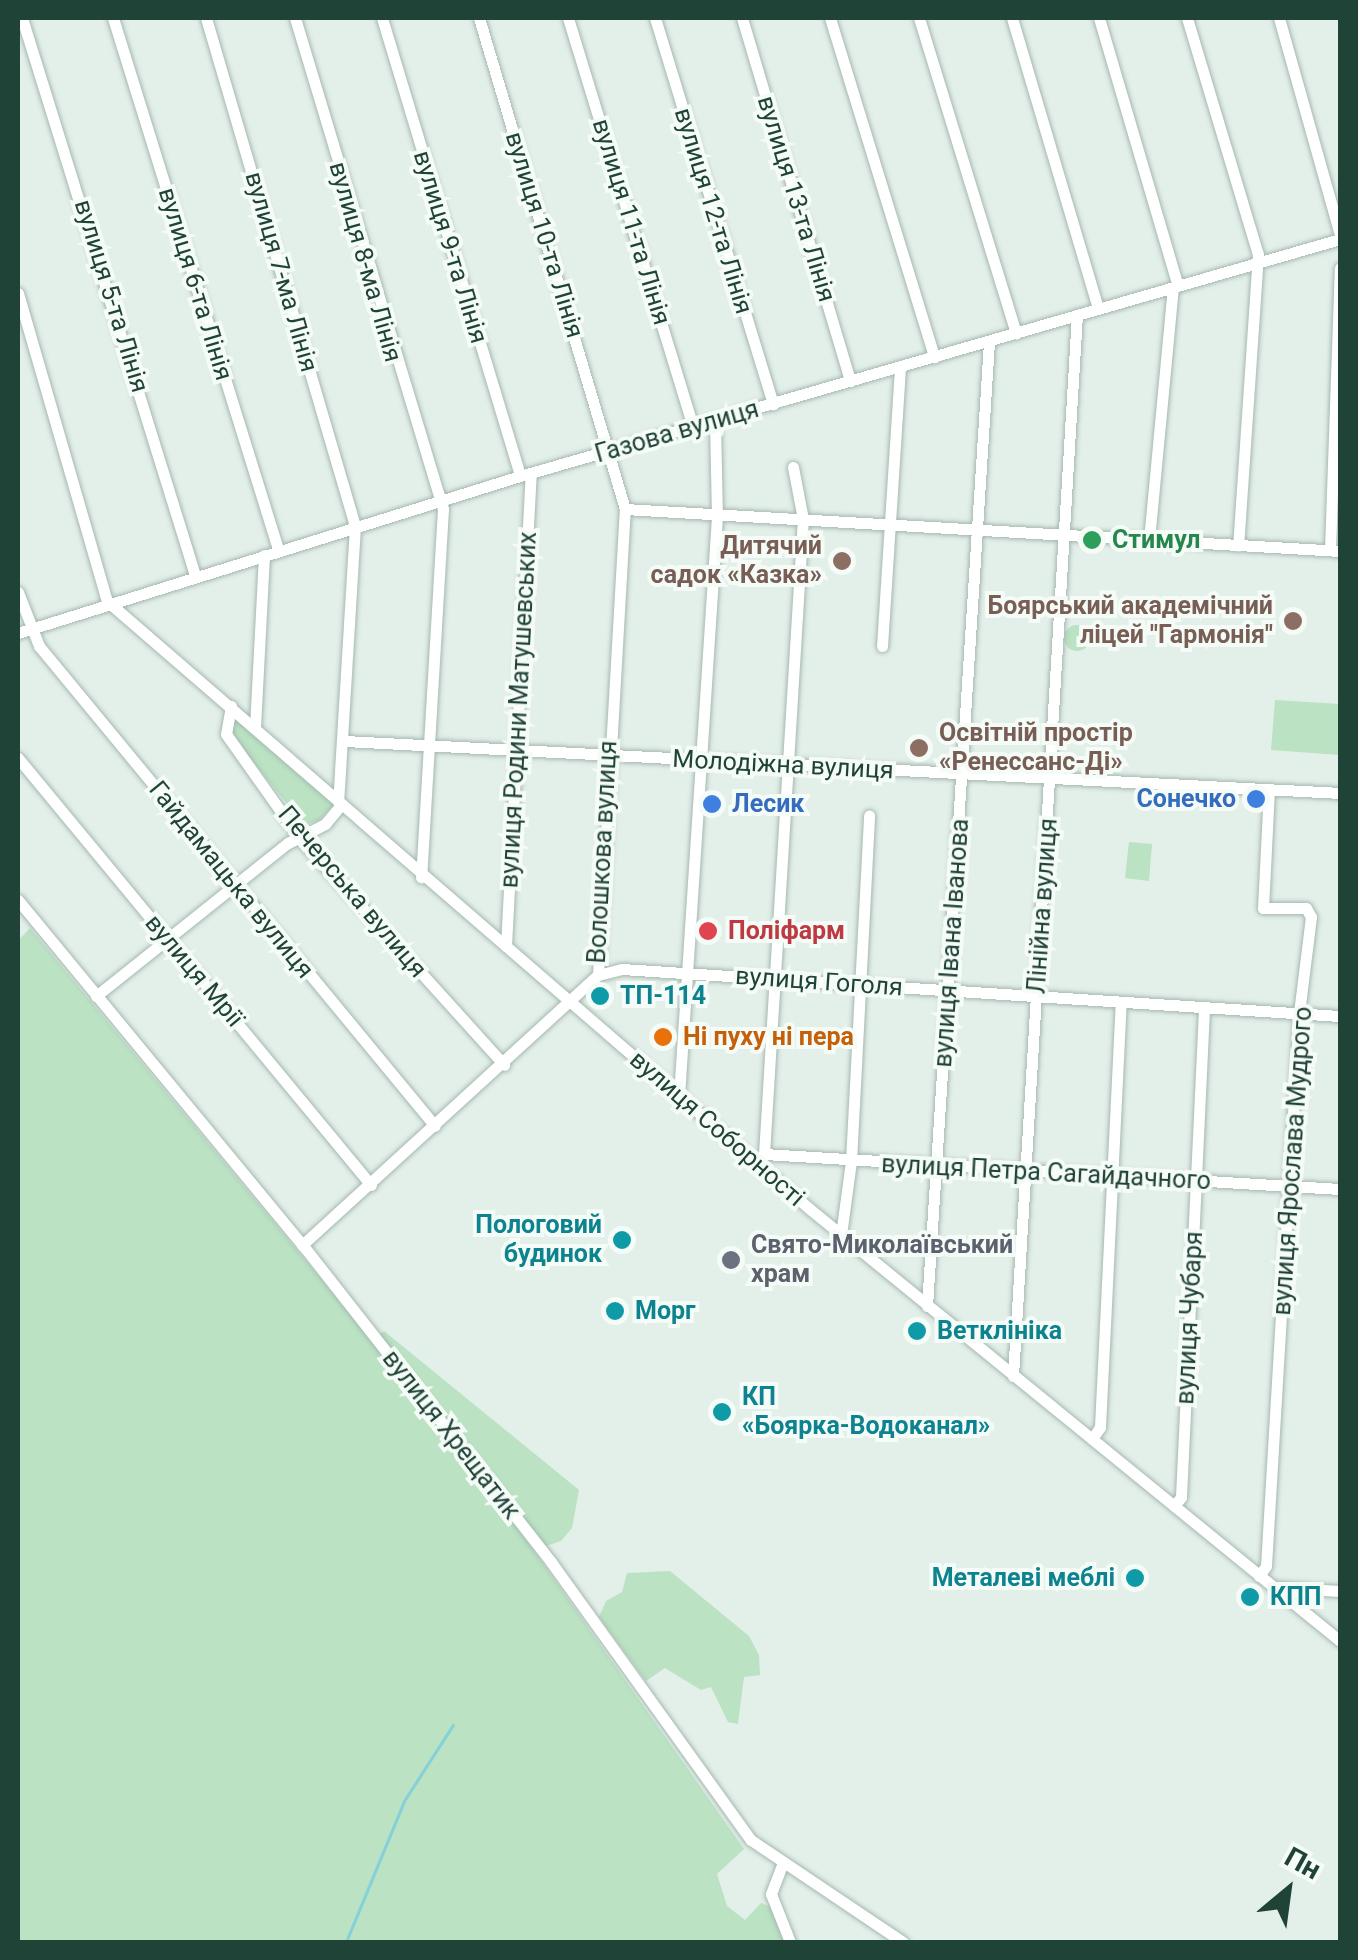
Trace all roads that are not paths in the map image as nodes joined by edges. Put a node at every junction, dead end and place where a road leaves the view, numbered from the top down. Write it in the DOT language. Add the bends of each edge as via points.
graph roads {
  1 [pos="22,18"];
  2 [pos="113,18"];
  3 [pos="206,18"];
  4 [pos="295,18"];
  5 [pos="382,18"];
  6 [pos="479,18"];
  7 [pos="568,18"];
  8 [pos="655,18"];
  9 [pos="742,18"];
  10 [pos="830,18"];
  11 [pos="919,18"];
  12 [pos="1012,18"];
  13 [pos="1099,18"];
  14 [pos="1187,18"];
  15 [pos="1279,18"];
  16 [pos="1340,237"];
  17 [pos="1257,263"];
  18 [pos="1340,268"];
  19 [pos="1176,287"];
  20 [pos="18,293"];
  21 [pos="1098,309"];
  22 [pos="1077,316"];
  23 [pos="1016,333"];
  24 [pos="989,341"];
  25 [pos="934,357"];
  26 [pos="900,367"];
  27 [pos="850,382"];
  28 [pos="774,404"];
  29 [pos="715,421"];
  30 [pos="693,427"];
  31 [pos="609,452"];
  32 [pos="793,467"];
  33 [pos="526,475"];
  34 [pos="440,503"];
  35 [pos="625,509"];
  36 [pos="716,517"];
  37 [pos="803,520"];
  38 [pos="890,524"];
  39 [pos="355,526"];
  40 [pos="977,530"];
  41 [pos="1062,535"];
  42 [pos="1149,540"];
  43 [pos="1238,545"];
  44 [pos="278,549"];
  45 [pos="1336,551"];
  46 [pos="264,555"];
  47 [pos="195,575"];
  48 [pos="18,592"];
  49 [pos="108,601"];
  50 [pos="31,630"];
  51 [pos="18,634"];
  52 [pos="882,646"];
  53 [pos="231,706"];
  54 [pos="255,727"];
  55 [pos="345,741"];
  56 [pos="430,746"];
  57 [pos="518,751"];
  58 [pos="607,756"];
  59 [pos="18,758"];
  60 [pos="704,761"];
  61 [pos="790,765"];
  62 [pos="964,774"];
  63 [pos="1051,781"];
  64 [pos="1269,789"];
  65 [pos="1340,793"];
  66 [pos="340,803"];
  67 [pos="869,815"];
  68 [pos="300,835"];
  69 [pos="421,877"];
  70 [pos="234,885"];
  71 [pos="18,900"];
  72 [pos="168,940"];
  73 [pos="506,946"];
  74 [pos="598,976"];
  75 [pos="687,976"];
  76 [pos="774,979"];
  77 [pos="860,984"];
  78 [pos="948,990"];
  79 [pos="96,996"];
  80 [pos="1037,996"];
  81 [pos="570,1002"];
  82 [pos="1121,1003"];
  83 [pos="1204,1008"];
  84 [pos="1299,1013"];
  85 [pos="1340,1016"];
  86 [pos="504,1065"];
  87 [pos="680,1096"];
  88 [pos="435,1126"];
  89 [pos="760,1159"];
  90 [pos="851,1162"];
  91 [pos="938,1169"];
  92 [pos="1026,1174"];
  93 [pos="1114,1180"];
  94 [pos="1197,1183"];
  95 [pos="370,1185"];
  96 [pos="1290,1186"];
  97 [pos="1340,1188"];
  98 [pos="841,1235"];
  99 [pos="302,1245"];
  100 [pos="926,1306"];
  101 [pos="1013,1376"];
  102 [pos="1092,1439"];
  103 [pos="1174,1506"];
  104 [pos="1260,1576"];
  105 [pos="1273,1587"];
  106 [pos="1340,1591"];
  107 [pos="1340,1641"];
  108 [pos="782,1864"];
  109 [pos="790,1942"];
  110 [pos="903,1942"];
  1 -- 47 [label="street, вулиця 5-та Лінія"];
  2 -- 44 [label="street, вулиця 6-та Лінія"];
  3 -- 39 [label="street, вулиця 7-ма Лінія"];
  4 -- 34 [label="street, вулиця 8-ма Лінія"];
  5 -- 33 [label="street, вулиця 9-та Лінія"];
  6 -- 31 [label="street, вулиця 10-та Лінія"];
  7 -- 30 [label="street, вулиця 11-та Лінія"];
  8 -- 28 [label="street, вулиця 12-та Лінія"];
  9 -- 27 [label="street, вулиця 13-та Лінія"];
  10 -- 25 [label="street"];
  11 -- 23 [label="street"];
  12 -- 21 [label="street"];
  13 -- 19 [label="street"];
  14 -- 17 [label="street"];
  15 -- 16 [label="street"];
  16 -- 17 [label="street, Газова вулиця"];
  17 -- 19 [label="street, Газова вулиця"];
  17 -- 43 [label="street"];
  18 -- 45 [label="street"];
  19 -- 21 [label="street, Газова вулиця"];
  19 -- 42 [label="street"];
  20 -- 49 [label="street"];
  21 -- 22 [label="street, Газова вулиця"];
  22 -- 23 [label="street, Газова вулиця"];
  22 -- 41 [label="street, Лінійна вулиця"];
  23 -- 24 [label="street, Газова вулиця"];
  24 -- 25 [label="street, Газова вулиця"];
  24 -- 40 [label="street, вулиця Івана Іванова"];
  25 -- 26 [label="street, Газова вулиця"];
  26 -- 27 [label="street, Газова вулиця"];
  26 -- 38 [label="street"];
  27 -- 28 [label="street, Газова вулиця"];
  28 -- 29 [label="street, Газова вулиця"];
  29 -- 30 [label="street, Газова вулиця"];
  29 -- 36 [label="street"];
  30 -- 31 [label="street, Газова вулиця"];
  31 -- 33 [label="street, Газова вулиця"];
  31 -- 35 [label="street, Волошкова вулиця"];
  32 -- 37 [label="street"];
  33 -- 34 [label="street, Газова вулиця"];
  33 -- 57 [label="street, вулиця Родини Матушевських"];
  34 -- 39 [label="street, Газова вулиця"];
  34 -- 56 [label="street, вулиця 8-ма Лінія"];
  35 -- 36 [label="street"];
  35 -- 58 [label="street, Волошкова вулиця"];
  36 -- 37 [label="street"];
  36 -- 60 [label="street"];
  37 -- 38 [label="street"];
  37 -- 61 [label="street"];
  38 -- 40 [label="street"];
  38 -- 52 [label="street"];
  39 -- 44 [label="street, Газова вулиця"];
  39 -- 55 [label="street, вулиця 7-ма Лінія"];
  40 -- 41 [label="street"];
  40 -- 62 [label="street, вулиця Івана Іванова"];
  41 -- 42 [label="street"];
  41 -- 63 [label="street, Лінійна вулиця"];
  42 -- 43 [label="street"];
  43 -- 45 [label="street"];
  44 -- 46 [label="street, Газова вулиця"];
  46 -- 47 [label="street, Газова вулиця"];
  46 -- 54 [label="street"];
  47 -- 49 [label="street, Газова вулиця"];
  48 -- 50 [label="street, Гайдамацька вулиця"];
  49 -- 50 [label="street, Газова вулиця"];
  49 -- 53 [label="street, вулиця Соборності"];
  50 -- 51 [label="street, Газова вулиця"];
  50 -- 70 [label="street, Гайдамацька вулиця"];
  53 -- 54 [label="street, вулиця Соборності"];
  53 -- 68 [label="street, Печерська вулиця" via="226,734"];
  54 -- 66 [label="street, вулиця Соборності"];
  55 -- 56 [label="street, Молодіжна вулиця"];
  55 -- 66 [label="street, вулиця 7-ма Лінія"];
  56 -- 57 [label="street, Молодіжна вулиця"];
  56 -- 69 [label="street, вулиця 8-ма Лінія"];
  57 -- 58 [label="street, Молодіжна вулиця"];
  57 -- 73 [label="street, вулиця Родини Матушевських"];
  58 -- 60 [label="street, Молодіжна вулиця"];
  58 -- 74 [label="street, Волошкова вулиця"];
  59 -- 72 [label="street, вулиця Мрії"];
  60 -- 61 [label="street, Молодіжна вулиця"];
  60 -- 75 [label="street"];
  61 -- 62 [label="street, Молодіжна вулиця"];
  61 -- 76 [label="street"];
  62 -- 63 [label="street, Молодіжна вулиця"];
  62 -- 78 [label="street, вулиця Івана Іванова"];
  63 -- 64 [label="street, Молодіжна вулиця"];
  63 -- 80 [label="street, Лінійна вулиця"];
  64 -- 65 [label="street, Молодіжна вулиця"];
  64 -- 84 [label="street, вулиця Ярослава Мудрого" via="1263,908 1306,908 1311,916"];
  66 -- 68 [label="street" via="325,824"];
  66 -- 69 [label="street, вулиця Соборності"];
  67 -- 77 [label="street"];
  68 -- 70 [label="street"];
  68 -- 86 [label="street, Печерська вулиця"];
  69 -- 73 [label="street, вулиця Соборності"];
  70 -- 72 [label="street"];
  70 -- 88 [label="street, Гайдамацька вулиця"];
  71 -- 79 [label="street, вулиця Хрещатик"];
  72 -- 79 [label="street"];
  72 -- 95 [label="street, вулиця Мрії"];
  73 -- 81 [label="street, вулиця Соборності"];
  74 -- 75 [label="street, вулиця Гоголя" via="622,969"];
  74 -- 81 [label="street, Волошкова вулиця"];
  75 -- 76 [label="street, вулиця Гоголя"];
  75 -- 87 [label="street"];
  76 -- 77 [label="street, вулиця Гоголя"];
  76 -- 89 [label="street"];
  77 -- 78 [label="street, вулиця Гоголя"];
  77 -- 90 [label="street"];
  78 -- 80 [label="street, вулиця Гоголя"];
  78 -- 91 [label="street, вулиця Івана Іванова"];
  79 -- 99 [label="street, вулиця Хрещатик"];
  80 -- 82 [label="street, вулиця Гоголя"];
  80 -- 92 [label="street, Лінійна вулиця"];
  81 -- 86 [label="street, Волошкова вулиця"];
  81 -- 87 [label="street, вулиця Соборності"];
  82 -- 83 [label="street, вулиця Гоголя"];
  82 -- 93 [label="street"];
  83 -- 84 [label="street, вулиця Гоголя"];
  83 -- 94 [label="street, вулиця Чубаря"];
  84 -- 85 [label="street, вулиця Гоголя"];
  84 -- 96 [label="street, вулиця Ярослава Мудрого"];
  86 -- 88 [label="street, Волошкова вулиця"];
  87 -- 89 [label="street, вулиця Соборності"];
  88 -- 95 [label="street, Волошкова вулиця"];
  89 -- 90 [label="street, вулиця Петра Сагайдачного"];
  89 -- 98 [label="street, вулиця Соборності"];
  90 -- 91 [label="street, вулиця Петра Сагайдачного"];
  90 -- 98 [label="street"];
  91 -- 92 [label="street, вулиця Петра Сагайдачного"];
  91 -- 100 [label="street, вулиця Івана Іванова"];
  92 -- 93 [label="street, вулиця Петра Сагайдачного"];
  92 -- 101 [label="street, Лінійна вулиця"];
  93 -- 94 [label="street, вулиця Петра Сагайдачного"];
  93 -- 102 [label="street" via="1100,1427"];
  94 -- 96 [label="street, вулиця Петра Сагайдачного"];
  94 -- 103 [label="street, вулиця Чубаря" via="1181,1497"];
  95 -- 99 [label="street, Волошкова вулиця"];
  96 -- 97 [label="street, вулиця Петра Сагайдачного"];
  96 -- 104 [label="street, вулиця Ярослава Мудрого" via="1266,1566"];
  98 -- 100 [label="street, вулиця Соборності"];
  99 -- 108 [label="street, вулиця Хрещатик" via="551,1562 751,1840"];
  100 -- 101 [label="street, вулиця Соборності"];
  101 -- 102 [label="street, вулиця Соборності"];
  102 -- 103 [label="street, вулиця Соборності"];
  103 -- 104 [label="street, вулиця Соборності"];
  104 -- 105 [label="street, вулиця Соборності"];
  105 -- 106 [label="street"];
  105 -- 107 [label="street, вулиця Соборності"];
  108 -- 109 [label="street" via="771,1894"];
  108 -- 110 [label="street, вулиця Хрещатик"];
}
